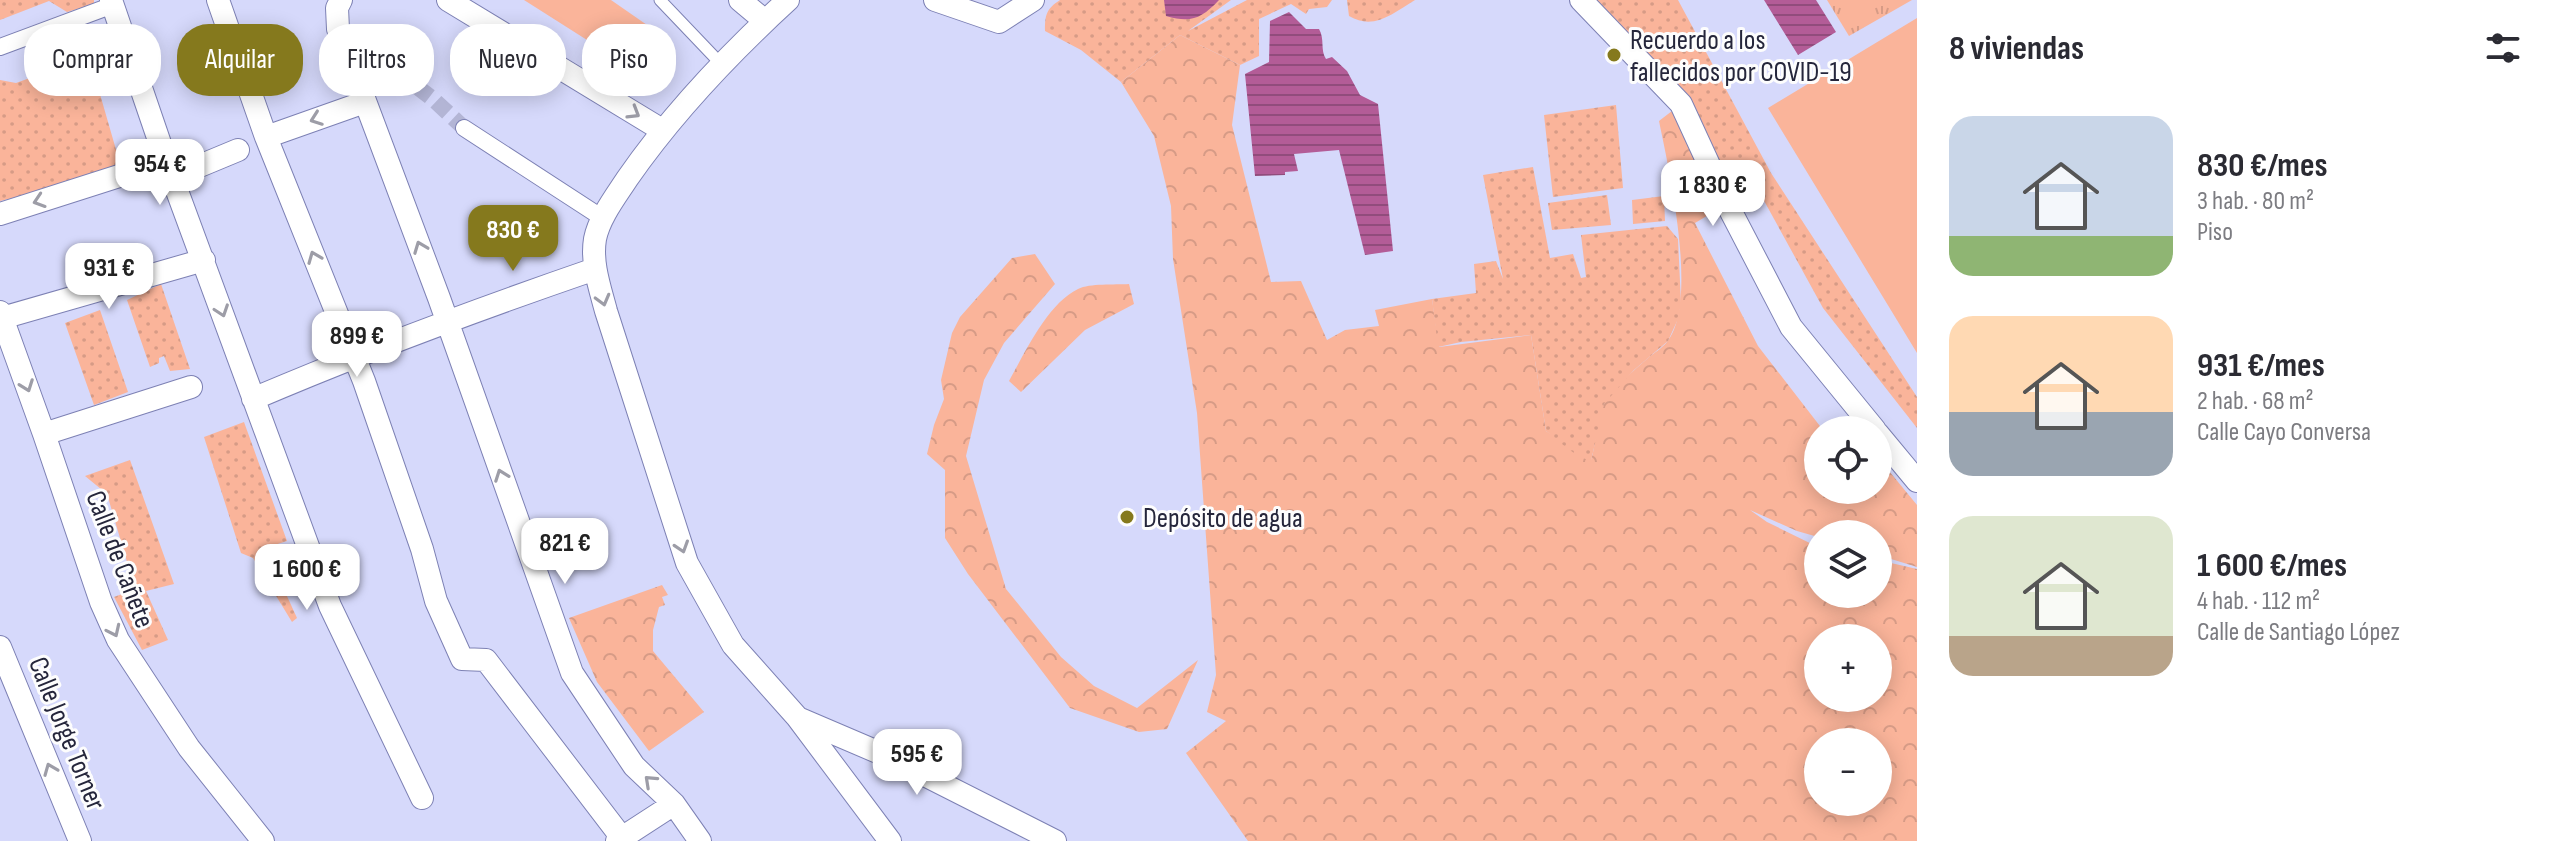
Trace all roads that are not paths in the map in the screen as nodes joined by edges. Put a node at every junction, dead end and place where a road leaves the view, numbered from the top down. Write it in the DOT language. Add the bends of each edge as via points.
graph roads {
  1 [pos="218,0"];
  2 [pos="321,0"];
  3 [pos="341,0"];
  4 [pos="448,0"];
  5 [pos="660,0"];
  6 [pos="740,0"];
  7 [pos="788,0"];
  8 [pos="935,0"];
  9 [pos="1033,0"];
  10 [pos="1581,0"];
  11 [pos="112,3"];
  12 [pos="765,21"];
  13 [pos="337,24"];
  14 [pos="342,24"];
  15 [pos="0,47"];
  16 [pos="723,66"];
  17 [pos="363,96"];
  18 [pos="365,102"];
  19 [pos="464,128"];
  20 [pos="662,130"];
  21 [pos="266,137"];
  22 [pos="238,150"];
  23 [pos="170,169"];
  24 [pos="0,214"];
  25 [pos="604,219"];
  26 [pos="204,260"];
  27 [pos="595,269"];
  28 [pos="1,315"];
  29 [pos="446,321"];
  30 [pos="354,356"];
  31 [pos="191,387"];
  32 [pos="253,399"];
  33 [pos="1863,416"];
  34 [pos="44,434"];
  35 [pos="1892,451"];
  36 [pos="1917,481"];
  37 [pos="0,647"];
  38 [pos="797,717"];
  39 [pos="422,798"];
  40 [pos="674,804"];
  41 [pos="619,840"];
  42 [pos="80,841"];
  43 [pos="263,841"];
  44 [pos="700,841"];
  45 [pos="890,841"];
  46 [pos="1055,841"];
  1 -- 21 [label="street"];
  2 -- 13 [label="street"];
  3 -- 14 [label="street" via="337,8"];
  4 -- 20 [label="street, one-way"];
  5 -- 16 [label="lane"];
  6 -- 12 [label="street"];
  7 -- 12 [label="street"];
  8 -- 9 [label="street" via="999,22"];
  10 -- 33 [label="street" via="1681,104 1791,327"];
  11 -- 15 [label="street"];
  11 -- 23 [label="street"];
  12 -- 16 [label="street"];
  16 -- 20 [label="street"];
  17 -- 18 [label="street"];
  18 -- 21 [label="street, one-way"];
  29 -- 18 [label="street, one-way"];
  19 -- 25 [label="street"];
  20 -- 25 [label="street"];
  30 -- 21 [label="street, one-way"];
  22 -- 23 [label="street"];
  23 -- 24 [label="street, one-way"];
  23 -- 26 [label="street"];
  25 -- 27 [label="street" via="595,237"];
  26 -- 28 [label="street"];
  26 -- 32 [label="street, one-way"];
  27 -- 29 [label="street"];
  27 -- 38 [label="street, one-way" via="687,563 733,645"];
  28 -- 34 [label="street, Calle de Cañete, one-way"];
  29 -- 30 [label="street"];
  40 -- 29 [label="street, one-way" via="634,766 572,673"];
  30 -- 32 [label="street"];
  30 -- 41 [label="street" via="436,601 462,659 486,660"];
  31 -- 34 [label="street"];
  32 -- 39 [label="street" via="330,606"];
  34 -- 43 [label="street, Calle de Cañete, one-way" via="118,640 189,748"];
  35 -- 36 [label="street"];
  42 -- 37 [label="street, Calle Jorge Torner, one-way"];
  38 -- 45 [label="street"];
  38 -- 46 [label="street"];
  40 -- 41 [label="street"];
  40 -- 44 [label="street"];
}
